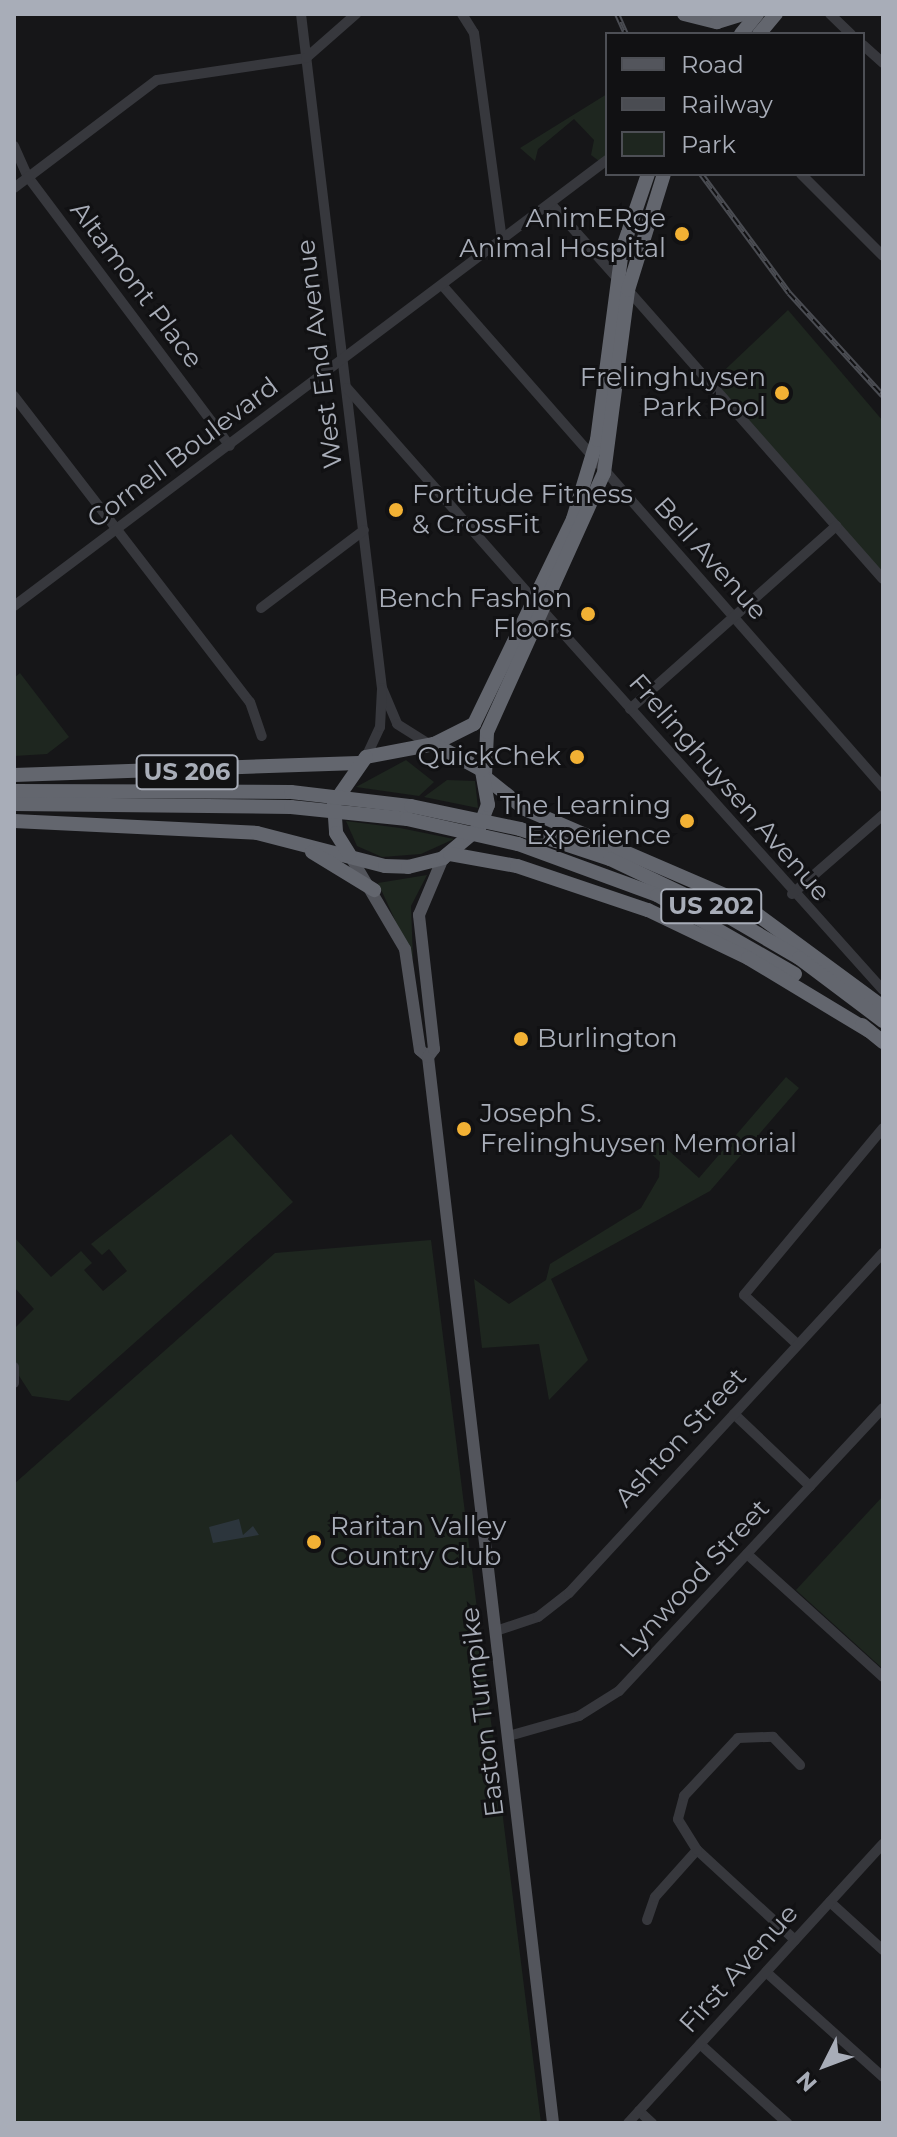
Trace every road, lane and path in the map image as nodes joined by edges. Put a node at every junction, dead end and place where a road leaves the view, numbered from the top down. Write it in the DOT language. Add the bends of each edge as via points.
graph roads {
  1 [pos="301,14"];
  2 [pos="356,14"];
  3 [pos="462,14"];
  4 [pos="684,14"];
  5 [pos="743,14"];
  6 [pos="757,14"];
  7 [pos="776,14"];
  8 [pos="830,14"];
  9 [pos="743,32"];
  10 [pos="761,32"];
  11 [pos="849,32"];
  12 [pos="865,47"];
  13 [pos="306,58"];
  14 [pos="883,62"];
  15 [pos="14,146"];
  16 [pos="605,162"];
  17 [pos="647,176"];
  18 [pos="663,176"];
  19 [pos="803,176"];
  20 [pos="28,177"];
  21 [pos="14,188"];
  22 [pos="551,204"];
  23 [pos="502,240"];
  24 [pos="883,256"];
  25 [pos="616,277"];
  26 [pos="442,285"];
  27 [pos="628,290"];
  28 [pos="343,359"];
  29 [pos="346,387"];
  30 [pos="14,396"];
  31 [pos="230,446"];
  32 [pos="593,460"];
  33 [pos="604,473"];
  34 [pos="836,526"];
  35 [pos="119,529"];
  36 [pos="364,530"];
  37 [pos="883,579"];
  38 [pos="535,601"];
  39 [pos="14,606"];
  40 [pos="261,608"];
  41 [pos="545,613"];
  42 [pos="733,618"];
  43 [pos="382,688"];
  44 [pos="630,709"];
  45 [pos="262,736"];
  46 [pos="432,744"];
  47 [pos="362,760"];
  48 [pos="14,775"];
  49 [pos="486,777"];
  50 [pos="883,787"];
  51 [pos="14,791"];
  52 [pos="291,800"];
  53 [pos="14,804"];
  54 [pos="883,815"];
  55 [pos="14,821"];
  56 [pos="187,830"];
  57 [pos="519,836"];
  58 [pos="349,854"];
  59 [pos="446,856"];
  60 [pos="374,890"];
  61 [pos="792,894"];
  62 [pos="883,990"];
  63 [pos="883,1007"];
  64 [pos="883,1021"];
  65 [pos="869,1031"];
  66 [pos="883,1042"];
  67 [pos="428,1057"];
  68 [pos="883,1128"];
  69 [pos="883,1253"];
  70 [pos="797,1344"];
  71 [pos="14,1367"];
  72 [pos="14,1383"];
  73 [pos="883,1408"];
  74 [pos="734,1414"];
  75 [pos="810,1486"];
  76 [pos="747,1554"];
  77 [pos="496,1631"];
  78 [pos="883,1677"];
  79 [pos="509,1736"];
  80 [pos="800,1765"];
  81 [pos="883,1844"];
  82 [pos="697,1850"];
  83 [pos="830,1902"];
  84 [pos="647,1920"];
  85 [pos="795,1940"];
  86 [pos="883,1950"];
  87 [pos="766,1972"];
  88 [pos="700,2044"];
  89 [pos="883,2077"];
  90 [pos="639,2111"];
  91 [pos="553,2123"];
  92 [pos="628,2123"];
  93 [pos="652,2123"];
  94 [pos="787,2123"];
  1 -- 13 [label="street, West End Avenue"];
  2 -- 13 [label="street"];
  3 -- 23 [label="street" via="474,33"];
  4 -- 5 [label="highway" via="717,22"];
  6 -- 9 [label="highway"];
  7 -- 10 [label="highway"];
  8 -- 11 [label="street"];
  12 -- 14 [label="street"];
  13 -- 20 [label="street" via="157,80"];
  13 -- 28 [label="street, West End Avenue"];
  15 -- 20 [label="street, Altamont Place"];
  16 -- 22 [label="street, Cornell Boulevard"];
  17 -- 25 [label="highway, US 206"];
  18 -- 27 [label="highway"];
  19 -- 24 [label="street"];
  20 -- 21 [label="street"];
  20 -- 31 [label="street, Altamont Place"];
  22 -- 23 [label="street, Cornell Boulevard"];
  22 -- 25 [label="street"];
  23 -- 26 [label="street, Cornell Boulevard"];
  25 -- 32 [label="highway, US 206"];
  26 -- 28 [label="street, Cornell Boulevard"];
  26 -- 32 [label="street, Bell Avenue"];
  27 -- 33 [label="highway"];
  27 -- 34 [label="street"];
  28 -- 29 [label="street, West End Avenue"];
  28 -- 31 [label="street, Cornell Boulevard"];
  29 -- 36 [label="street, West End Avenue"];
  29 -- 38 [label="street"];
  30 -- 35 [label="street"];
  31 -- 35 [label="street, Cornell Boulevard"];
  32 -- 33 [label="street, Bell Avenue"];
  32 -- 38 [label="highway, US 206"];
  33 -- 41 [label="highway"];
  33 -- 42 [label="street, Bell Avenue"];
  34 -- 37 [label="street"];
  34 -- 42 [label="street"];
  35 -- 39 [label="street, Cornell Boulevard"];
  35 -- 45 [label="street" via="250,702"];
  36 -- 40 [label="street"];
  36 -- 43 [label="street, West End Avenue"];
  38 -- 46 [label="highway, US 206" via="474,724"];
  41 -- 44 [label="street, Frelinghuysen Avenue"];
  41 -- 49 [label="highway" via="487,732"];
  42 -- 44 [label="street"];
  42 -- 50 [label="street, Bell Avenue"];
  43 -- 46 [label="street, West End Avenue" via="397,724"];
  43 -- 47 [label="street, West End Avenue" via="380,727"];
  44 -- 61 [label="street, Frelinghuysen Avenue"];
  46 -- 47 [label="highway, US 206"];
  46 -- 49 [label="highway" via="467,756"];
  47 -- 48 [label="highway, US 206"];
  47 -- 58 [label="highway" via="332,813"];
  49 -- 59 [label="highway" via="483,823"];
  49 -- 63 [label="highway" via="525,809 739,901"];
  51 -- 52 [label="highway, US 202"];
  52 -- 53 [label="highway, US 202"];
  52 -- 57 [label="highway, US 202, bridge" via="411,806"];
  54 -- 61 [label="street"];
  55 -- 56 [label="highway, US 206"];
  56 -- 58 [label="highway, US 206" via="257,833"];
  56 -- 60 [label="highway" via="314,853"];
  57 -- 64 [label="highway, US 202" via="610,859 717,910 799,958"];
  57 -- 65 [label="highway, US 202" via="698,916 791,972"];
  58 -- 59 [label="highway, US 206" via="396,867"];
  58 -- 60 [label="main road, Easton Turnpike"];
  59 -- 65 [label="highway" via="517,866 648,910 737,952"];
  59 -- 67 [label="main road, Easton Turnpike" via="419,915 434,1049"];
  60 -- 67 [label="main road, Easton Turnpike" via="405,949 420,1050"];
  61 -- 62 [label="street, Frelinghuysen Avenue"];
  65 -- 66 [label="highway, US 202"];
  67 -- 77 [label="main road, Easton Turnpike"];
  68 -- 70 [label="street" via="744,1295"];
  69 -- 70 [label="street, Ashton Street"];
  70 -- 74 [label="street, Ashton Street"];
  71 -- 72 [label="street"];
  73 -- 75 [label="street, Lynwood Street"];
  74 -- 75 [label="street"];
  74 -- 77 [label="street, Ashton Street" via="554,1607"];
  75 -- 76 [label="street, Lynwood Street"];
  76 -- 78 [label="street"];
  76 -- 79 [label="street, Lynwood Street" via="619,1691 579,1716"];
  77 -- 79 [label="main road, Easton Turnpike"];
  79 -- 91 [label="main road, Easton Turnpike"];
  80 -- 82 [label="street" via="763,1733 728,1745 679,1807 681,1829"];
  81 -- 83 [label="street, First Avenue"];
  82 -- 84 [label="street" via="655,1897"];
  82 -- 85 [label="street"];
  83 -- 85 [label="street, First Avenue"];
  83 -- 86 [label="street"];
  85 -- 87 [label="street, First Avenue"];
  87 -- 88 [label="street, First Avenue"];
  87 -- 89 [label="street"];
  88 -- 90 [label="street, First Avenue"];
  88 -- 94 [label="street"];
  90 -- 92 [label="street, First Avenue"];
  90 -- 93 [label="street"];
}
